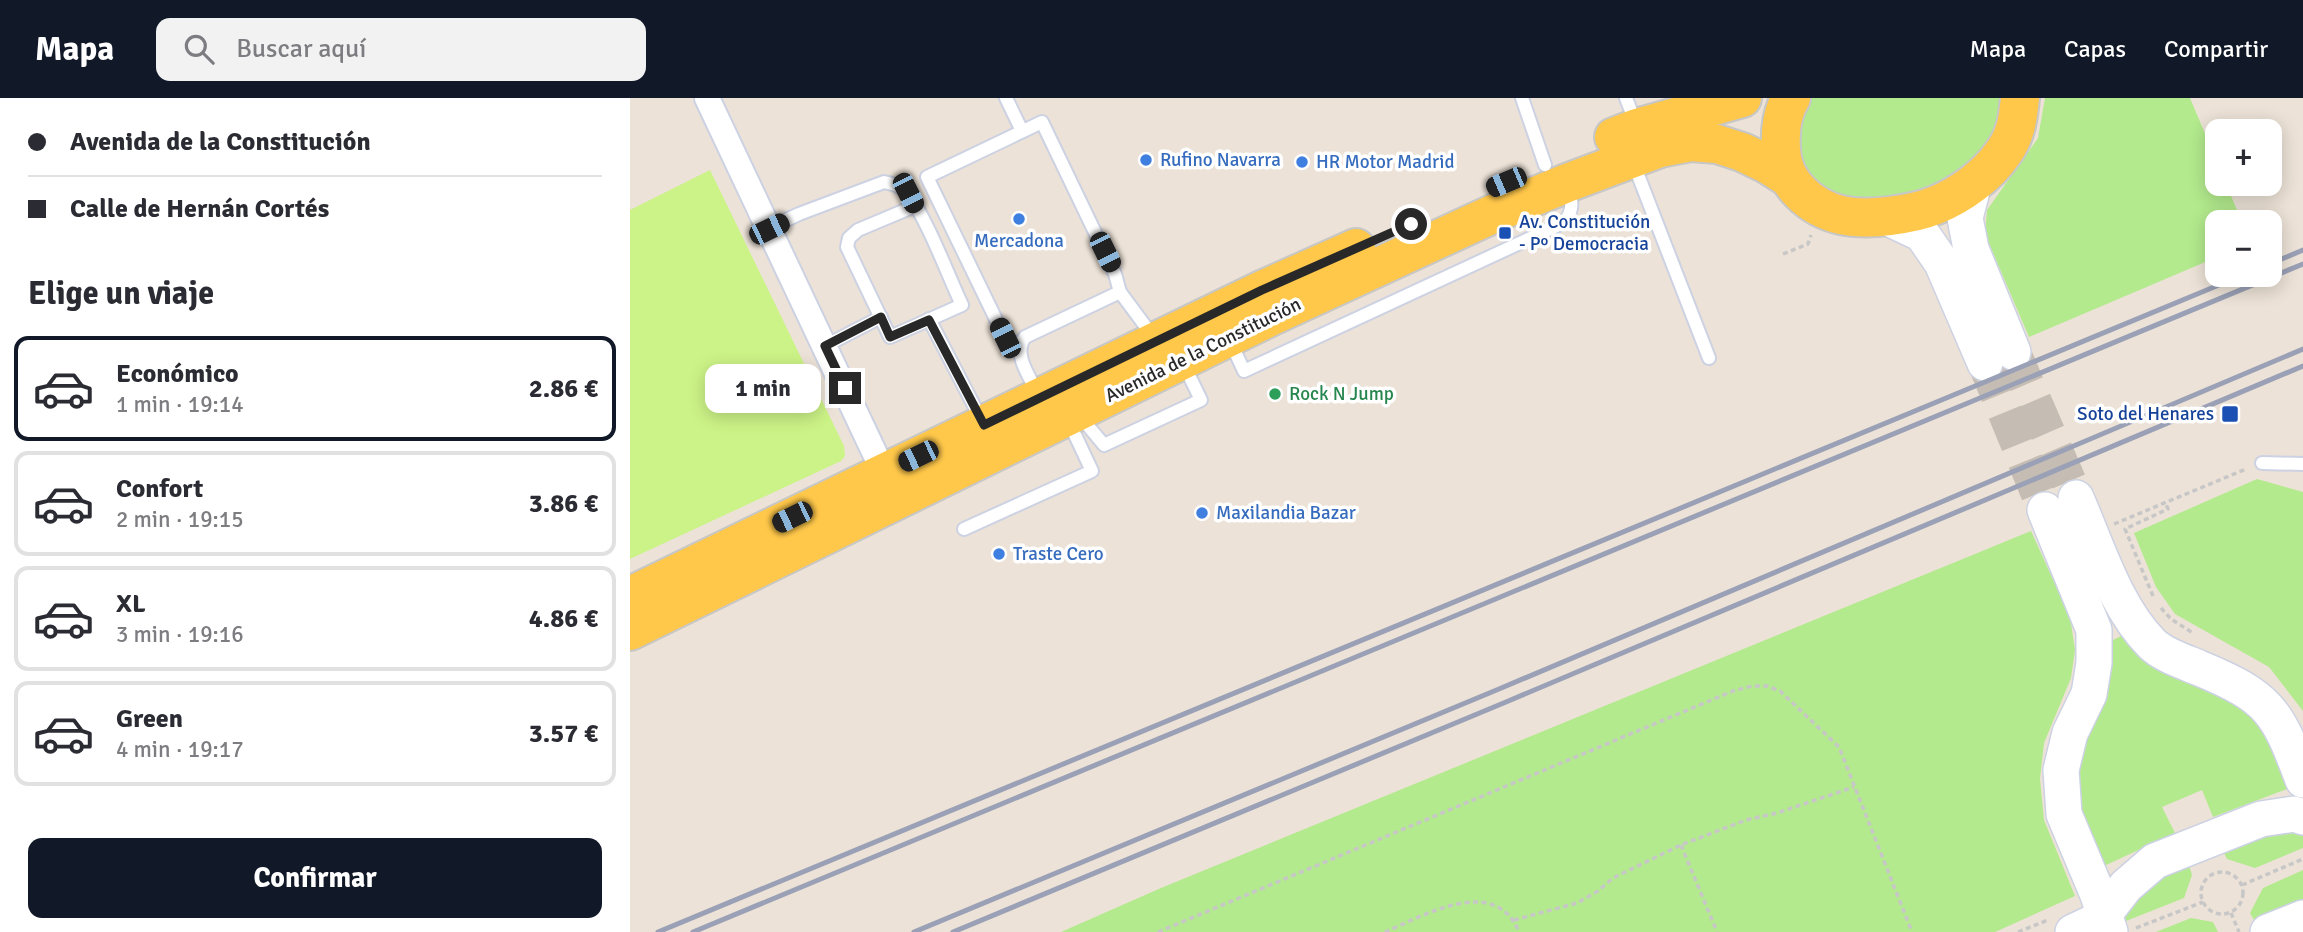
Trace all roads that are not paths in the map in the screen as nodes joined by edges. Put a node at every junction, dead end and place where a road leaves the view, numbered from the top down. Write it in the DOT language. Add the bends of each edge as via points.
graph roads {
  1 [pos="707,98"];
  2 [pos="1006,98"];
  3 [pos="1521,98"];
  4 [pos="1742,98"];
  5 [pos="1791,98"];
  6 [pos="2020,98"];
  7 [pos="1632,128"];
  8 [pos="1023,131"];
  9 [pos="1556,174"];
  10 [pos="1789,178"];
  11 [pos="1974,183"];
  12 [pos="915,206"];
  13 [pos="1886,217"];
  14 [pos="769,229"];
  15 [pos="1120,292"];
  16 [pos="881,317"];
  17 [pos="929,320"];
  18 [pos="1019,345"];
  19 [pos="825,346"];
  20 [pos="1170,351"];
  21 [pos="1709,358"];
  22 [pos="1061,409"];
  23 [pos="984,425"];
  24 [pos="2262,463"];
  25 [pos="2303,464"];
  26 [pos="884,473"];
  27 [pos="964,529"];
  28 [pos="630,596"];
  29 [pos="630,631"];
  30 [pos="2303,779"];
  31 [pos="2303,817"];
  32 [pos="2303,918"];
  33 [pos="2114,923"];
  34 [pos="2062,925"];
  35 [pos="2268,932"];
  1 -- 14 [label="street"];
  2 -- 8 [label="lane"];
  3 -- 9 [label="lane"];
  4 -- 7 [label="main road, Avenida de la Constitución"];
  5 -- 10 [label="main road" via="1780,130 1781,155"];
  6 -- 11 [label="main road, Avenida de la Constitución" via="2017,127 2003,153"];
  7 -- 9 [label="main road, Avenida de la Constitución"];
  7 -- 10 [label="main road, Avenida de la Constitución" via="1660,148 1691,142 1717,144 1754,157"];
  7 -- 21 [label="lane"];
  8 -- 15 [label="lane" via="1042,122"];
  8 -- 18 [label="lane" via="927,177 968,252 1005,338"];
  9 -- 20 [label="main road, Avenida de la Constitución" via="1262,290"];
  9 -- 20 [label="main road, Avenida de la Constitución" via="1495,213 1228,338"];
  10 -- 13 [label="main road, Avenida de la Constitución" via="1807,200 1842,215"];
  11 -- 13 [label="main road, Avenida de la Constitución" via="1936,205"];
  11 -- 13 [label="street" via="1965,218 1999,357 1922,234"];
  12 -- 14 [label="lane" via="908,193 884,182"];
  12 -- 16 [label="lane" via="849,238 847,247"];
  12 -- 17 [label="lane" via="962,305"];
  14 -- 19 [label="street"];
  15 -- 18 [label="lane" via="1025,337"];
  15 -- 20 [label="lane"];
  16 -- 17 [label="lane" via="890,337"];
  16 -- 19 [label="lane"];
  17 -- 23 [label="lane"];
  18 -- 22 [label="lane" via="1019,354"];
  19 -- 26 [label="street"];
  20 -- 22 [label="main road, Avenida de la Constitución"];
  22 -- 23 [label="main road, Avenida de la Constitución"];
  22 -- 27 [label="lane" via="1092,471"];
  22 -- 29 [label="main road, Avenida de la Constitución"];
  23 -- 26 [label="main road, Avenida de la Constitución"];
  24 -- 25 [label="lane"];
  26 -- 28 [label="main road, Avenida de la Constitución"];
  30 -- 33 [label="street" via="2278,721 2259,698 2154,646 2126,613 2061,504 2094,630 2088,694 2070,733 2061,769 2064,814"];
  31 -- 33 [label="street" via="2261,819 2155,861 2126,886"];
  32 -- 35 [label="street"];
  33 -- 34 [label="street"];
}
